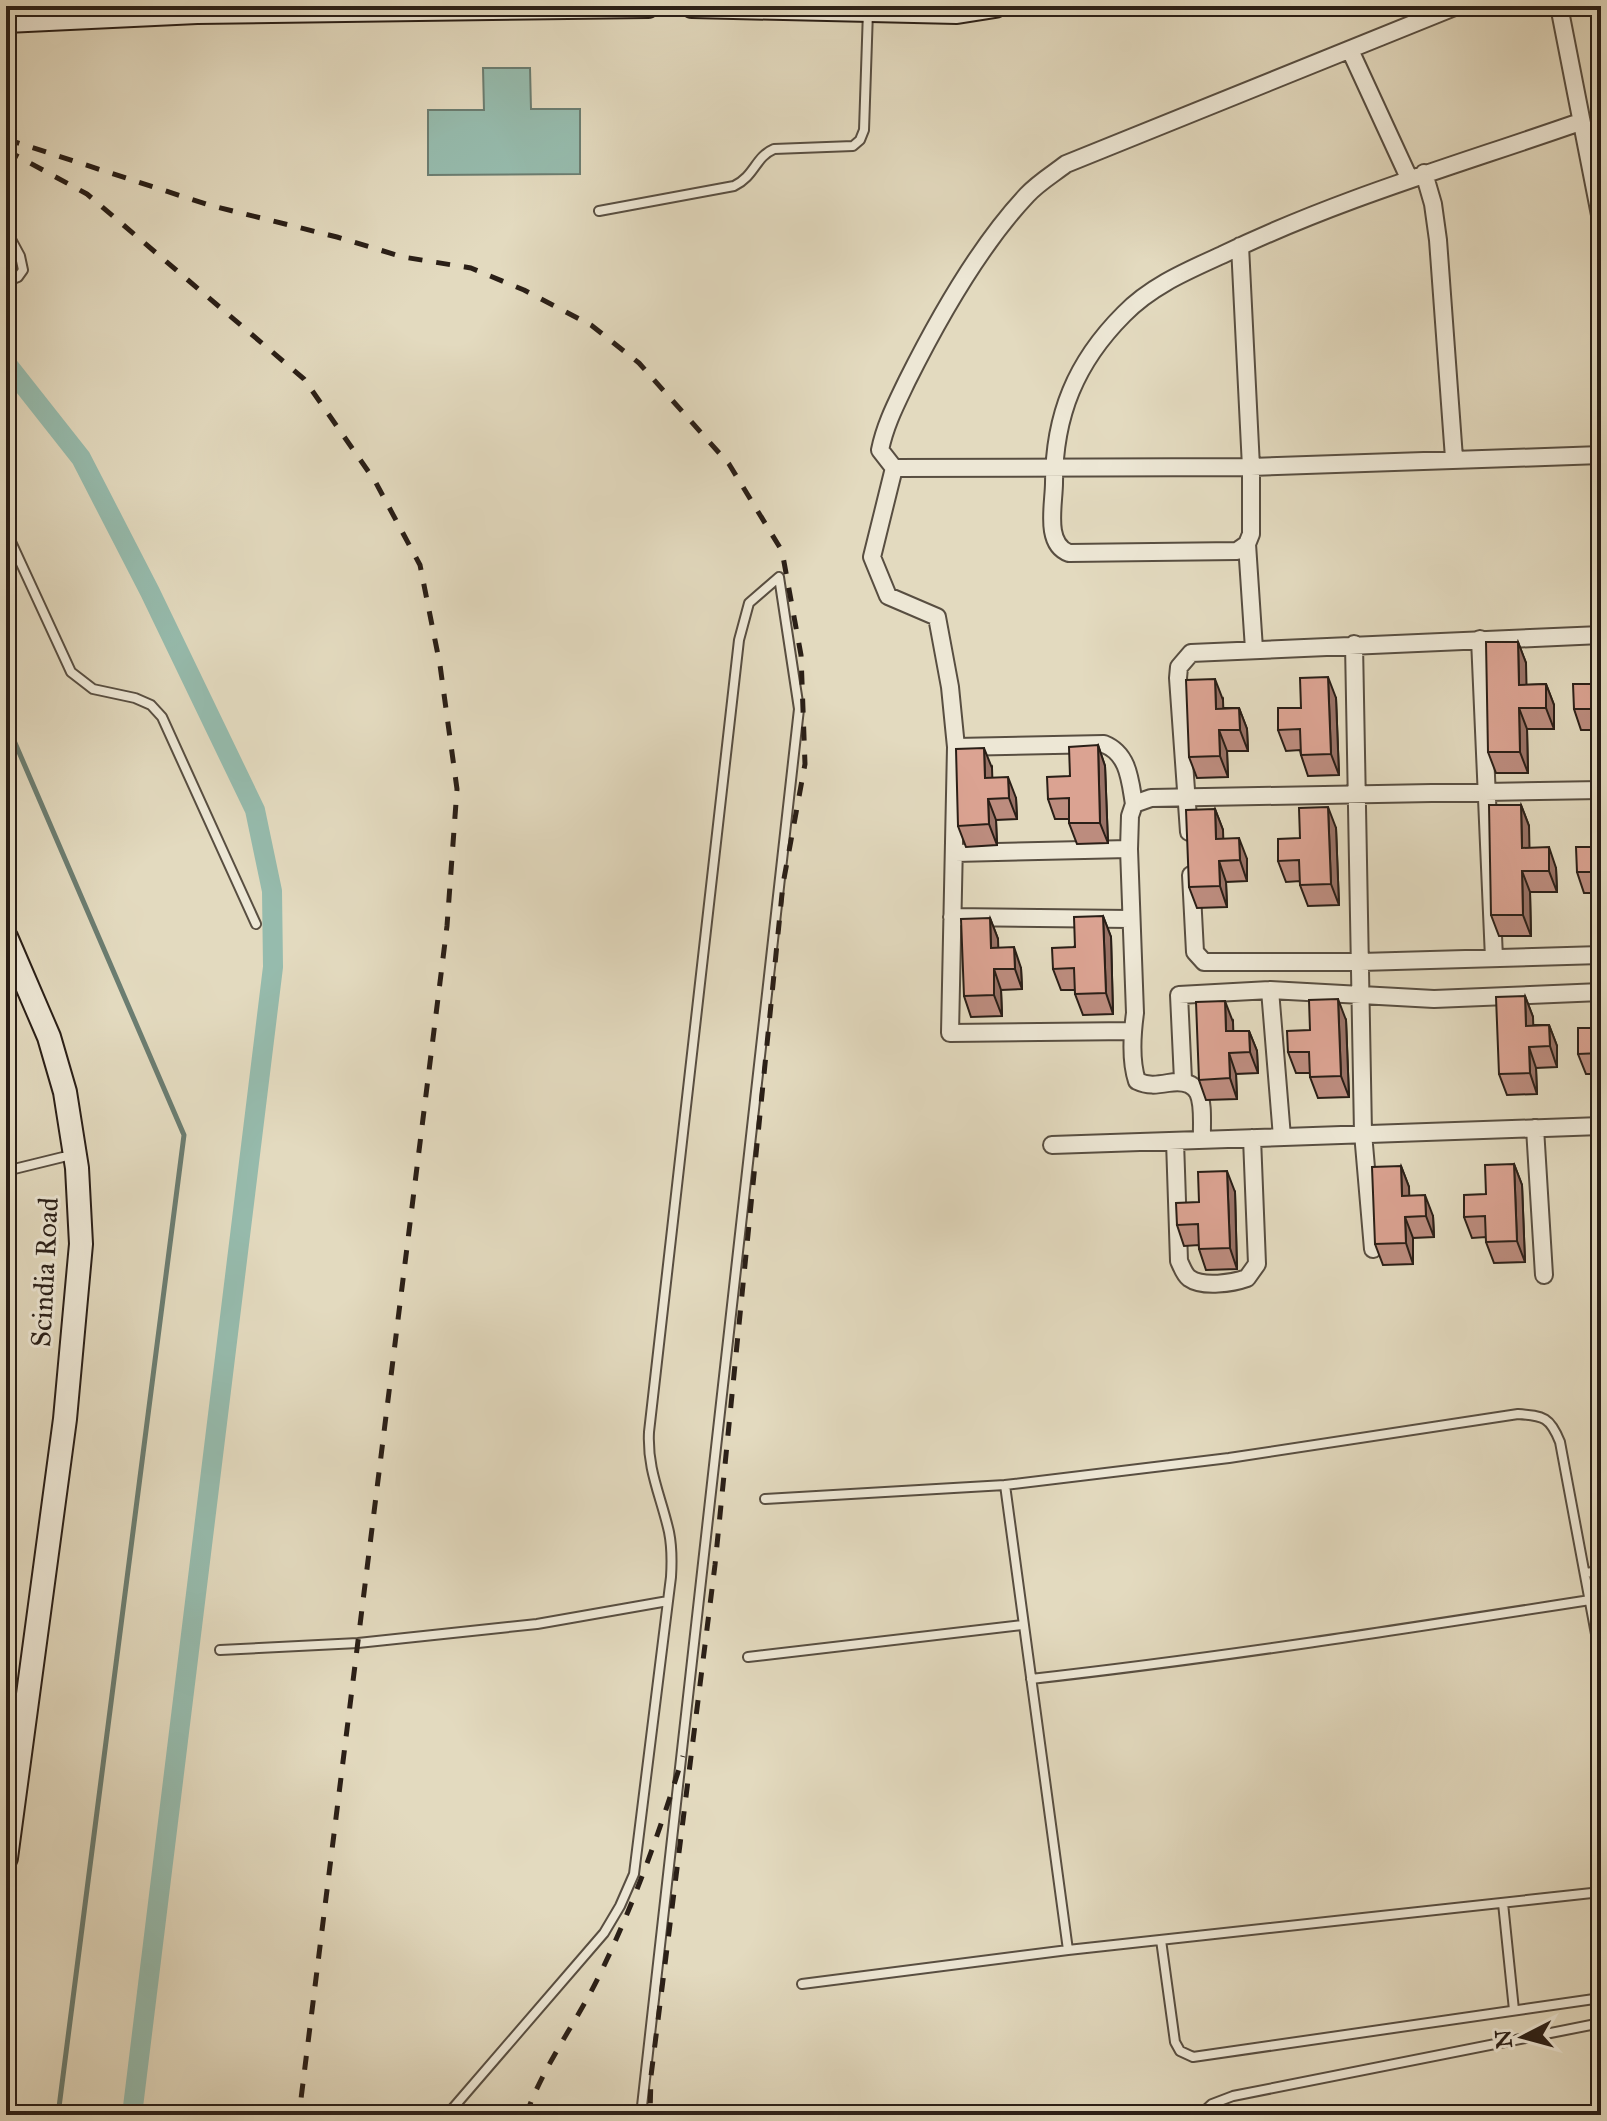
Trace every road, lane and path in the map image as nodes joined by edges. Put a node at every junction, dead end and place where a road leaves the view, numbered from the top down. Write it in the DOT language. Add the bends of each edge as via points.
graph roads {
  1 [pos="648,6"];
  2 [pos="692,6"];
  3 [pos="995,6"];
  4 [pos="1457,6"];
  5 [pos="1559,6"];
  6 [pos="902,8"];
  7 [pos="868,10"];
  8 [pos="6,21"];
  9 [pos="1350,50"];
  10 [pos="1580,122"];
  11 [pos="1417,176"];
  12 [pos="599,211"];
  13 [pos="1601,220"];
  14 [pos="6,230"];
  15 [pos="1240,246"];
  16 [pos="6,282"];
  17 [pos="1601,455"];
  18 [pos="1454,458"];
  19 [pos="1251,467"];
  20 [pos="894,468"];
  21 [pos="1054,468"];
  22 [pos="6,531"];
  23 [pos="1247,544"];
  24 [pos="1601,635"];
  25 [pos="1480,639"];
  26 [pos="1354,644"];
  27 [pos="1254,649"];
  28 [pos="956,747"];
  29 [pos="1601,790"];
  30 [pos="1487,791"];
  31 [pos="1357,794"];
  32 [pos="1187,797"];
  33 [pos="1134,804"];
  34 [pos="1129,849"];
  35 [pos="955,853"];
  36 [pos="952,917"];
  37 [pos="1130,919"];
  38 [pos="256,924"];
  39 [pos="6,937"];
  40 [pos="1601,955"];
  41 [pos="1494,958"];
  42 [pos="1361,962"];
  43 [pos="6,966"];
  44 [pos="1270,990"];
  45 [pos="1601,992"];
  46 [pos="1359,995"];
  47 [pos="1132,1031"];
  48 [pos="1183,1080"];
  49 [pos="1601,1126"];
  50 [pos="1535,1128"];
  51 [pos="1363,1133"];
  52 [pos="1282,1137"];
  53 [pos="1252,1138"];
  54 [pos="1202,1140"];
  55 [pos="1175,1141"];
  56 [pos="1052,1145"];
  57 [pos="63,1157"];
  58 [pos="6,1171"];
  59 [pos="1373,1249"];
  60 [pos="1544,1275"];
  61 [pos="1005,1485"];
  62 [pos="765,1499"];
  63 [pos="1601,1571"];
  64 [pos="1585,1573"];
  65 [pos="1590,1600"];
  66 [pos="668,1601"];
  67 [pos="1022,1625"];
  68 [pos="220,1650"];
  69 [pos="748,1657"];
  70 [pos="1601,1661"];
  71 [pos="1031,1679"];
  72 [pos="6,1778"];
  73 [pos="6,1858"];
  74 [pos="1601,1892"];
  75 [pos="1503,1903"];
  76 [pos="1161,1940"];
  77 [pos="1068,1950"];
  78 [pos="802,1984"];
  79 [pos="1601,1998"];
  80 [pos="1514,2010"];
  81 [pos="1601,2023"];
  82 [pos="447,2115"];
  83 [pos="641,2115"];
  84 [pos="1200,2115"];
  1 -- 8 [label="main road" via="197,12"];
  2 -- 7 [label="main road"];
  3 -- 6 [label="main road" via="957,12"];
  4 -- 9 [label="street"];
  5 -- 10 [label="street"];
  6 -- 7 [label="main road"];
  7 -- 12 [label="lane" via="864,130 853,146 774,149 764,153 746,181 734,186"];
  9 -- 11 [label="street"];
  9 -- 20 [label="street" via="1066,164 1029,193 957,290 913,369 880,450"];
  10 -- 11 [label="street"];
  10 -- 13 [label="street"];
  11 -- 15 [label="street"];
  11 -- 18 [label="street" via="1433,204 1438,240"];
  14 -- 16 [label="lane" via="23,270"];
  15 -- 19 [label="street"];
  15 -- 21 [label="street" via="1146,295 1096,346 1066,398"];
  17 -- 18 [label="street"];
  18 -- 19 [label="street"];
  19 -- 21 [label="street"];
  19 -- 23 [label="street"];
  20 -- 21 [label="street"];
  20 -- 28 [label="street" via="872,557 888,596 937,617"];
  21 -- 23 [label="street" via="1053,531 1062,551 1237,551"];
  22 -- 38 [label="lane" via="71,672 93,689 151,705 162,717"];
  23 -- 27 [label="street"];
  24 -- 25 [label="street"];
  25 -- 26 [label="street"];
  25 -- 30 [label="street"];
  26 -- 27 [label="street"];
  26 -- 31 [label="street"];
  27 -- 32 [label="street" via="1191,653 1179,667"];
  28 -- 33 [label="street" via="1104,744 1123,758"];
  28 -- 35 [label="street"];
  29 -- 30 [label="street"];
  30 -- 31 [label="street"];
  30 -- 41 [label="street"];
  31 -- 32 [label="street"];
  31 -- 42 [label="street"];
  32 -- 33 [label="street"];
  32 -- 42 [label="street" via="1195,952 1204,962"];
  33 -- 34 [label="street"];
  34 -- 35 [label="street"];
  34 -- 37 [label="street"];
  35 -- 36 [label="street"];
  36 -- 37 [label="street"];
  36 -- 47 [label="street" via="950,1033"];
  37 -- 47 [label="street"];
  39 -- 73 [label="main road, Scindia Road" via="49,1037 65,1092 81,1244 65,1419"];
  40 -- 41 [label="street"];
  41 -- 42 [label="street"];
  42 -- 46 [label="street"];
  43 -- 57 [label="main road" via="47,1069"];
  44 -- 46 [label="street"];
  44 -- 48 [label="street" via="1179,995"];
  44 -- 52 [label="street"];
  45 -- 46 [label="street" via="1434,999"];
  46 -- 51 [label="street"];
  47 -- 48 [label="street" via="1137,1081 1145,1085"];
  48 -- 54 [label="street" via="1194,1084 1200,1097"];
  49 -- 50 [label="street"];
  50 -- 51 [label="street"];
  50 -- 60 [label="street"];
  51 -- 52 [label="street"];
  51 -- 59 [label="street"];
  52 -- 53 [label="street"];
  53 -- 54 [label="street"];
  53 -- 55 [label="street" via="1257,1264 1247,1278 1216,1283 1193,1281 1179,1261"];
  54 -- 55 [label="street"];
  55 -- 56 [label="street"];
  57 -- 58 [label="lane"];
  57 -- 72 [label="main road" via="68,1237 59,1358"];
  61 -- 62 [label="lane"];
  61 -- 64 [label="lane" via="1518,1414 1541,1416 1560,1442"];
  61 -- 67 [label="lane"];
  63 -- 64 [label="lane"];
  64 -- 65 [label="lane"];
  65 -- 70 [label="lane"];
  65 -- 71 [label="lane"];
  66 -- 68 [label="lane" via="537,1624 358,1643"];
  66 -- 82 [label="lane" via="630,1885 604,1933"];
  66 -- 83 [label="lane" via="672,1550 648,1456 649,1432 739,640 749,603 779,577 799,709"];
  67 -- 69 [label="lane"];
  67 -- 71 [label="lane"];
  71 -- 77 [label="lane"];
  74 -- 75 [label="lane"];
  75 -- 76 [label="lane"];
  75 -- 80 [label="lane"];
  76 -- 77 [label="lane"];
  76 -- 80 [label="lane" via="1175,2042 1193,2057"];
  77 -- 78 [label="lane"];
  79 -- 80 [label="lane"];
  81 -- 84 [label="lane" via="1233,2096"];
}
